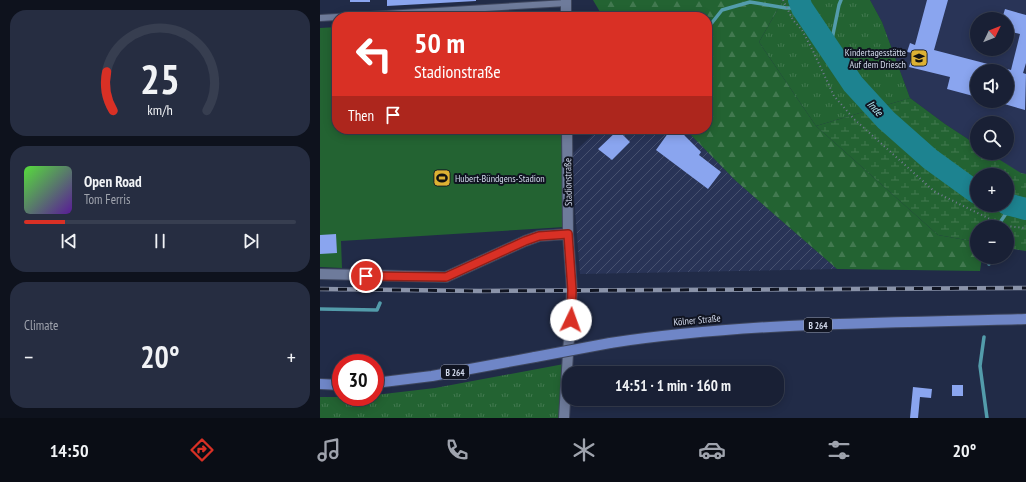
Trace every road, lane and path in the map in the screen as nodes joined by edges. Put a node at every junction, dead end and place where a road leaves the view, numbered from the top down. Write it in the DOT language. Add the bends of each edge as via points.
graph roads {
  1 [pos="783,0"];
  2 [pos="550,2"];
  3 [pos="566,2"];
  4 [pos="406,12"];
  5 [pos="332,17"];
  6 [pos="320,18"];
  7 [pos="567,134"];
  8 [pos="1026,228"];
  9 [pos="568,234"];
  10 [pos="320,274"];
  11 [pos="1026,319"];
  12 [pos="384,382"];
  13 [pos="320,384"];
  14 [pos="332,384"];
  15 [pos="564,418"];
  1 -- 8 [label="path" via="793,20 802,30 834,96 854,119 935,192 1005,226"];
  2 -- 3 [label="lane"];
  2 -- 4 [label="lane"];
  5 -- 6 [label="lane"];
  7 -- 9 [label="street, Stadionstraße"];
  9 -- 10 [label="street" via="539,236 446,277"];
  9 -- 15 [label="street, Stadionstraße" via="572,290"];
  11 -- 12 [label="main road, Kölner Straße / B 264, bridge" via="750,327 610,343 432,376"];
  13 -- 14 [label="main road"];
}
